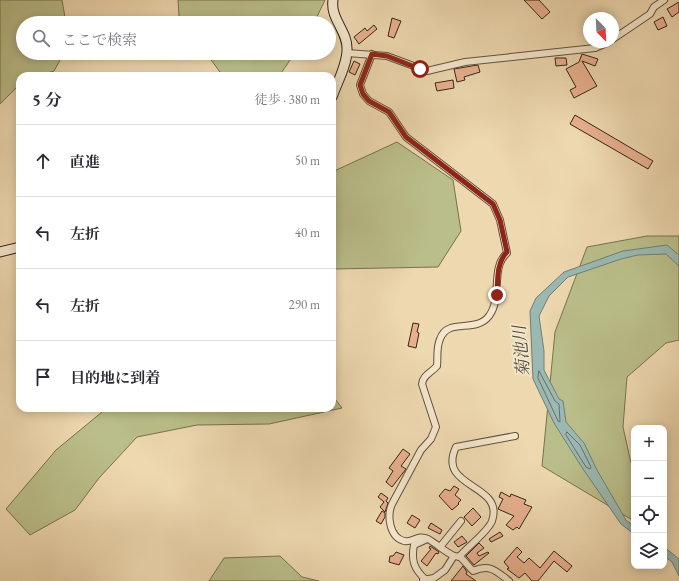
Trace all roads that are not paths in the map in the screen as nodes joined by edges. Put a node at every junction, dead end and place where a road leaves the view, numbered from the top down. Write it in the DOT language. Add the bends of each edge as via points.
graph roads {
  1 [pos="333,0"];
  2 [pos="664,0"];
  3 [pos="334,16"];
  4 [pos="336,20"];
  5 [pos="619,35"];
  6 [pos="596,48"];
  7 [pos="347,53"];
  8 [pos="372,54"];
  9 [pos="336,83"];
  10 [pos="16,248"];
  11 [pos="0,252"];
  12 [pos="515,436"];
  13 [pos="461,521"];
  14 [pos="427,539"];
  15 [pos="440,547"];
  16 [pos="456,556"];
  17 [pos="423,580"];
  18 [pos="509,581"];
  1 -- 3 [label="main road"];
  2 -- 5 [label="street" via="650,14"];
  4 -- 7 [label="main road" via="346,40"];
  6 -- 8 [label="street" via="466,62 427,71 387,56"];
  7 -- 8 [label="street"];
  7 -- 9 [label="main road"];
  8 -- 14 [label="street" via="360,85 363,94 369,101 389,112 406,137 493,204 500,220 507,252 499,265 497,295 494,308 488,317 470,326 456,326 445,331 436,354 437,366 422,379 436,427 390,508 390,523 392,531 402,541 418,537"];
  10 -- 11 [label="main road"];
  12 -- 16 [label="street" via="456,448 452,464 454,471 488,498 493,514 489,525"];
  13 -- 15 [label="street"];
  14 -- 15 [label="street"];
  14 -- 17 [label="street" via="414,545 412,552 414,567"];
  15 -- 16 [label="street"];
  16 -- 17 [label="street" via="445,570 434,578"];
  16 -- 18 [label="street" via="473,571 488,567"];
}
